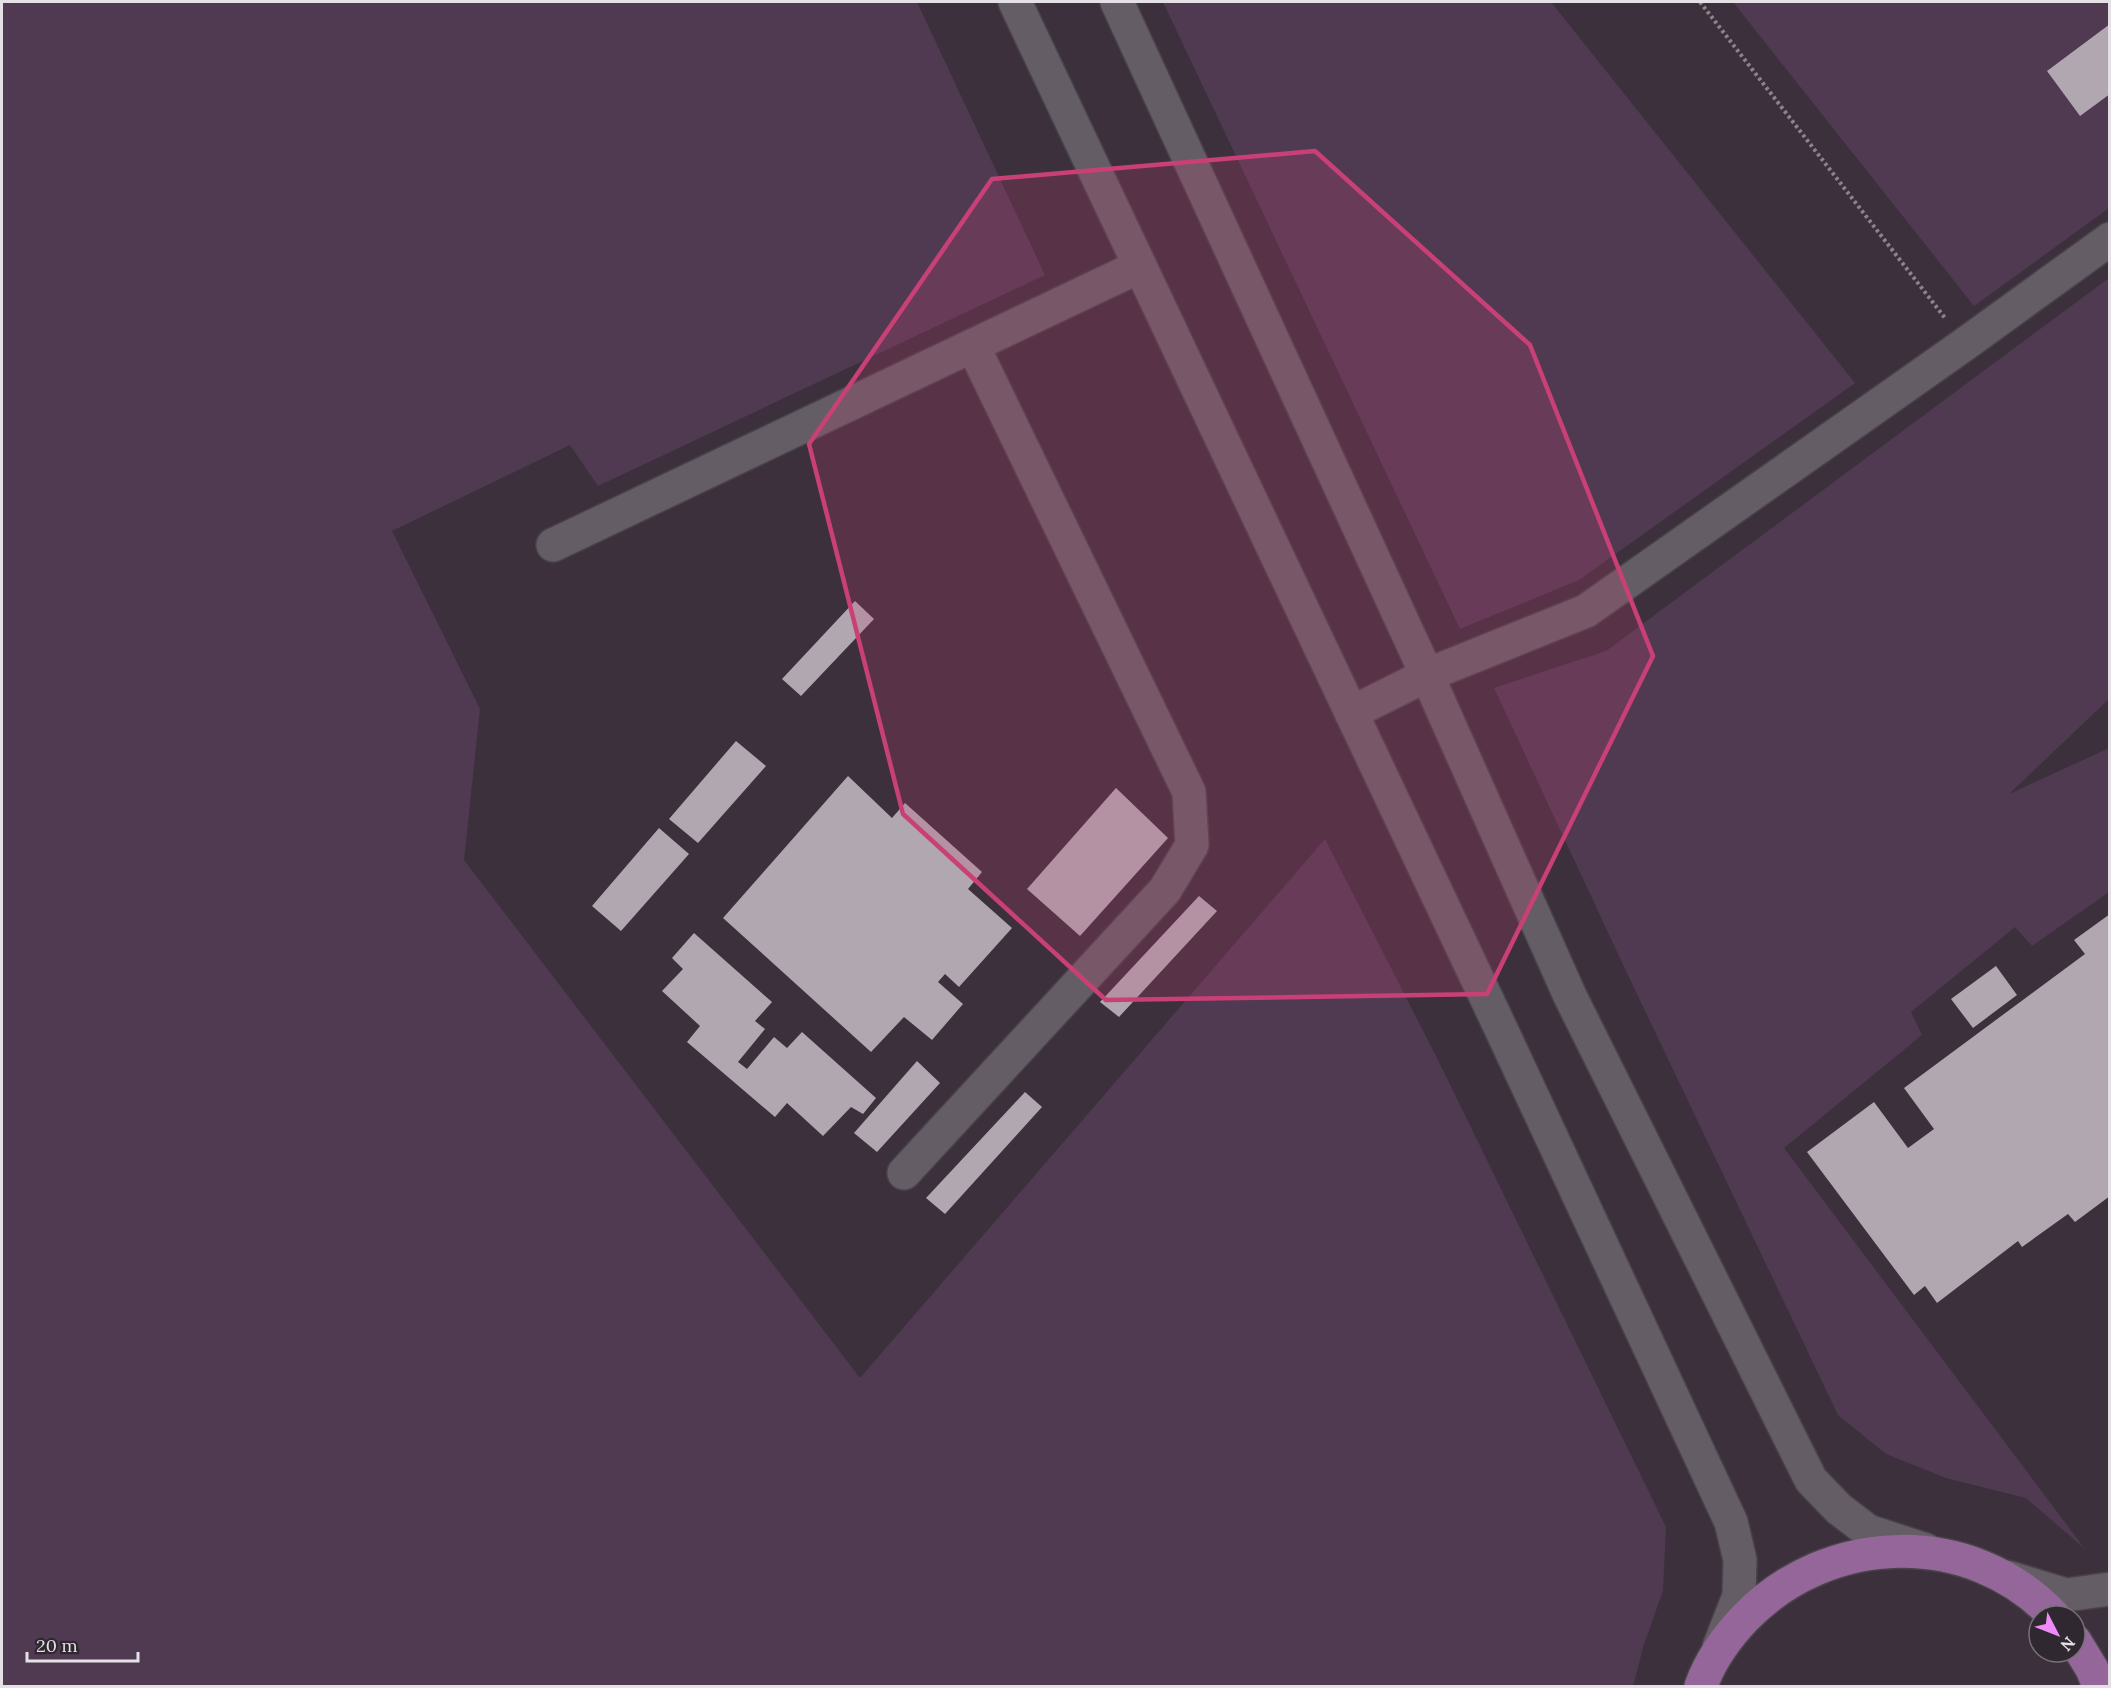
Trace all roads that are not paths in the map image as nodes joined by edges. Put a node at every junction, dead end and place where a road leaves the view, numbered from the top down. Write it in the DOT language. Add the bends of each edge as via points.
graph roads {
  1 [pos="1015,2"];
  2 [pos="1117,2"];
  3 [pos="2109,239"];
  4 [pos="1140,266"];
  5 [pos="973,346"];
  6 [pos="553,545"];
  7 [pos="1427,675"];
  8 [pos="1351,713"];
  9 [pos="904,1173"];
  10 [pos="1940,1554"];
  11 [pos="2000,1576"];
  12 [pos="2109,1588"];
  13 [pos="2040,1604"];
  14 [pos="1716,1654"];
  15 [pos="2087,1661"];
  16 [pos="1701,1686"];
  17 [pos="2099,1686"];
  1 -- 4 [label="street"];
  2 -- 7 [label="street"];
  3 -- 7 [label="street" via="1586,611"];
  4 -- 5 [label="street"];
  4 -- 8 [label="street"];
  5 -- 6 [label="street"];
  5 -- 9 [label="street" via="1189,792 1192,845 1165,890"];
  7 -- 8 [label="street"];
  7 -- 10 [label="street" via="1570,996 1811,1480 1868,1531"];
  8 -- 14 [label="street" via="1731,1522 1740,1560 1739,1596"];
  10 -- 11 [label="main road"];
  10 -- 14 [label="main road" via="1875,1552 1813,1569 1758,1604"];
  11 -- 12 [label="street" via="2066,1595"];
  11 -- 13 [label="main road"];
  14 -- 16 [label="main road"];
  15 -- 17 [label="main road"];
}
